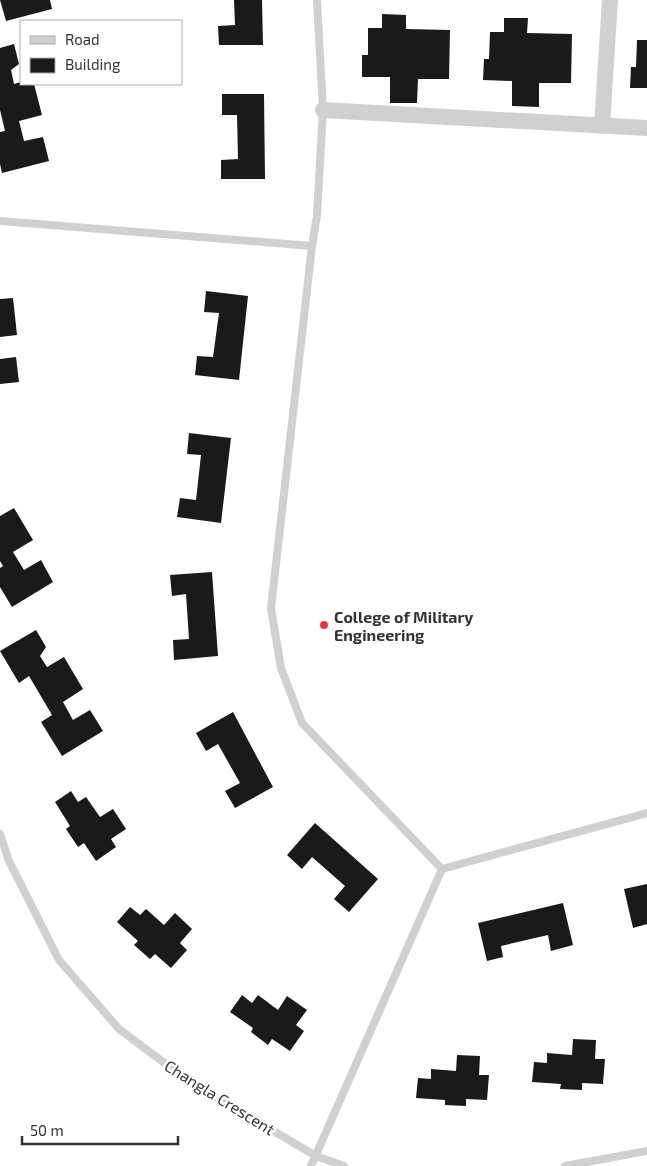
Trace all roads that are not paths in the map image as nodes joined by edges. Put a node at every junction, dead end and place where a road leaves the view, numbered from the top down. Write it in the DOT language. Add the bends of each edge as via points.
graph roads {
  1 [pos="317,0"];
  2 [pos="610,0"];
  3 [pos="323,110"];
  4 [pos="602,126"];
  5 [pos="647,128"];
  6 [pos="0,221"];
  7 [pos="312,246"];
  8 [pos="647,813"];
  9 [pos="0,834"];
  10 [pos="442,869"];
  11 [pos="647,1151"];
  12 [pos="316,1156"];
  13 [pos="311,1166"];
  14 [pos="344,1166"];
  15 [pos="564,1166"];
  1 -- 3 [label="lane"];
  2 -- 4 [label="street"];
  3 -- 4 [label="street"];
  3 -- 7 [label="lane"];
  4 -- 5 [label="street"];
  6 -- 7 [label="lane"];
  7 -- 10 [label="lane" via="270,608 281,668 302,723"];
  8 -- 10 [label="lane"];
  9 -- 12 [label="lane, Changla Crescent" via="9,861 59,960 119,1029 188,1080"];
  10 -- 12 [label="lane"];
  11 -- 15 [label="lane"];
  12 -- 13 [label="lane"];
  12 -- 14 [label="lane, Changla Crescent"];
}
